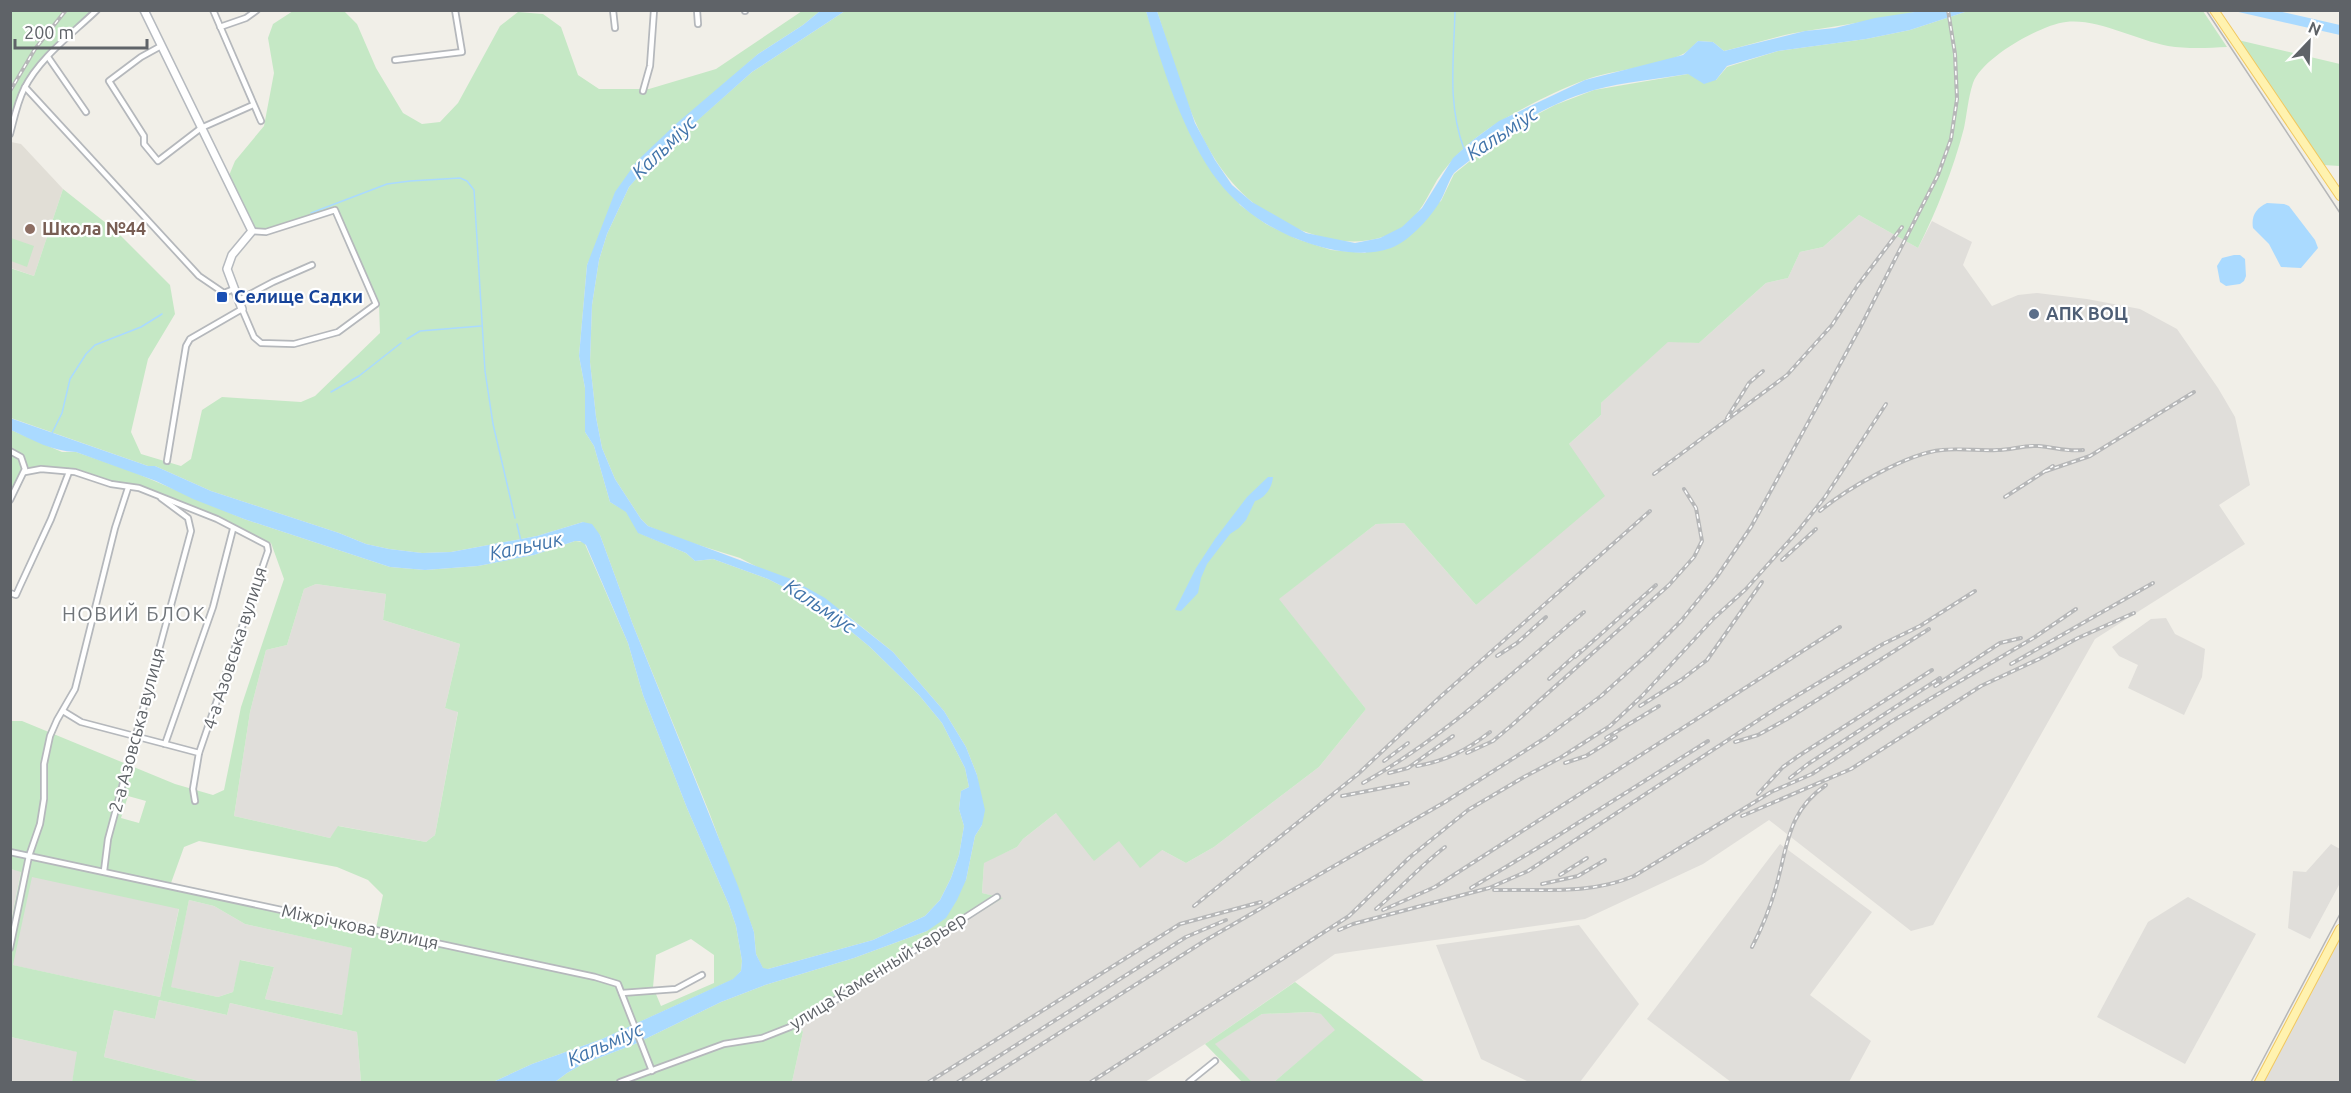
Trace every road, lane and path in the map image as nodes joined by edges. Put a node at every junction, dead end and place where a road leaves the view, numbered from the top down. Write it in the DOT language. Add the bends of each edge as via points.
graph roads {
  1 [pos="96,10"];
  2 [pos="144,10"];
  3 [pos="213,10"];
  4 [pos="257,10"];
  5 [pos="455,10"];
  6 [pos="613,10"];
  7 [pos="654,10"];
  8 [pos="697,10"];
  9 [pos="2214,10"];
  10 [pos="250,12"];
  11 [pos="698,24"];
  12 [pos="220,27"];
  13 [pos="615,28"];
  14 [pos="161,46"];
  15 [pos="48,57"];
  16 [pos="395,60"];
  17 [pos="25,87"];
  18 [pos="643,91"];
  19 [pos="253,105"];
  20 [pos="86,112"];
  21 [pos="261,122"];
  22 [pos="201,128"];
  23 [pos="10,134"];
  24 [pos="2340,196"];
  25 [pos="252,231"];
  26 [pos="312,265"];
  27 [pos="234,289"];
  28 [pos="238,300"];
  29 [pos="242,309"];
  30 [pos="10,451"];
  31 [pos="167,461"];
  32 [pos="25,472"];
  33 [pos="69,472"];
  34 [pos="128,488"];
  35 [pos="161,498"];
  36 [pos="10,500"];
  37 [pos="233,529"];
  38 [pos="13,594"];
  39 [pos="63,711"];
  40 [pos="136,736"];
  41 [pos="165,744"];
  42 [pos="199,753"];
  43 [pos="195,801"];
  44 [pos="10,852"];
  45 [pos="29,855"];
  46 [pos="104,871"];
  47 [pos="997,897"];
  48 [pos="2340,929"];
  49 [pos="10,948"];
  50 [pos="702,975"];
  51 [pos="622,993"];
  52 [pos="1215,1061"];
  53 [pos="652,1071"];
  54 [pos="620,1083"];
  55 [pos="1189,1083"];
  56 [pos="2259,1083"];
  1 -- 15 [label="street"];
  2 -- 14 [label="street"];
  3 -- 12 [label="street"];
  4 -- 10 [label="street"];
  5 -- 16 [label="street" via="462,52"];
  6 -- 13 [label="street"];
  7 -- 18 [label="street" via="650,66"];
  8 -- 11 [label="street"];
  9 -- 24 [label="main road"];
  10 -- 12 [label="street"];
  12 -- 19 [label="street"];
  14 -- 22 [label="street"];
  14 -- 22 [label="street" via="109,81 144,136 144,144 158,161"];
  15 -- 17 [label="street"];
  15 -- 20 [label="street"];
  17 -- 23 [label="street"];
  17 -- 27 [label="street" via="199,276 224,293"];
  19 -- 21 [label="street"];
  19 -- 22 [label="street"];
  22 -- 25 [label="street"];
  25 -- 27 [label="street" via="229,262 227,273"];
  25 -- 29 [label="street" via="266,232 335,210 376,304 338,332 294,344 257,340"];
  26 -- 28 [label="street"];
  27 -- 28 [label="street"];
  28 -- 29 [label="street"];
  29 -- 31 [label="street" via="187,344"];
  30 -- 32 [label="street" via="21,457"];
  32 -- 33 [label="street"];
  32 -- 36 [label="street"];
  33 -- 34 [label="street"];
  33 -- 38 [label="street" via="51,519"];
  34 -- 35 [label="street" via="139,488"];
  34 -- 39 [label="street" via="75,689"];
  35 -- 37 [label="street"];
  35 -- 40 [label="street, 2-а Азовська вулиця" via="188,518 191,528"];
  37 -- 41 [label="street" via="213,607"];
  37 -- 42 [label="street, 4-а Азовська вулиця" via="266,543 268,551"];
  39 -- 40 [label="street, 4-а Азовська вулиця" via="81,722"];
  39 -- 45 [label="street" via="48,746 40,824"];
  40 -- 41 [label="street, 4-а Азовська вулиця"];
  40 -- 46 [label="street, 2-а Азовська вулиця" via="108,839"];
  41 -- 42 [label="street, 4-а Азовська вулиця"];
  42 -- 43 [label="street, 4-а Азовська вулиця"];
  44 -- 45 [label="street, Міжрічкова вулиця"];
  45 -- 46 [label="street, Міжрічкова вулиця"];
  45 -- 49 [label="street"];
  46 -- 51 [label="street, Міжрічкова вулиця" via="595,977 618,984"];
  47 -- 53 [label="street, улица Каменный карьер" via="790,1027 762,1038 724,1044"];
  48 -- 56 [label="main road"];
  50 -- 51 [label="street" via="676,989"];
  51 -- 53 [label="street"];
  52 -- 55 [label="street"];
  53 -- 54 [label="street, улица Каменный карьер"];
}
